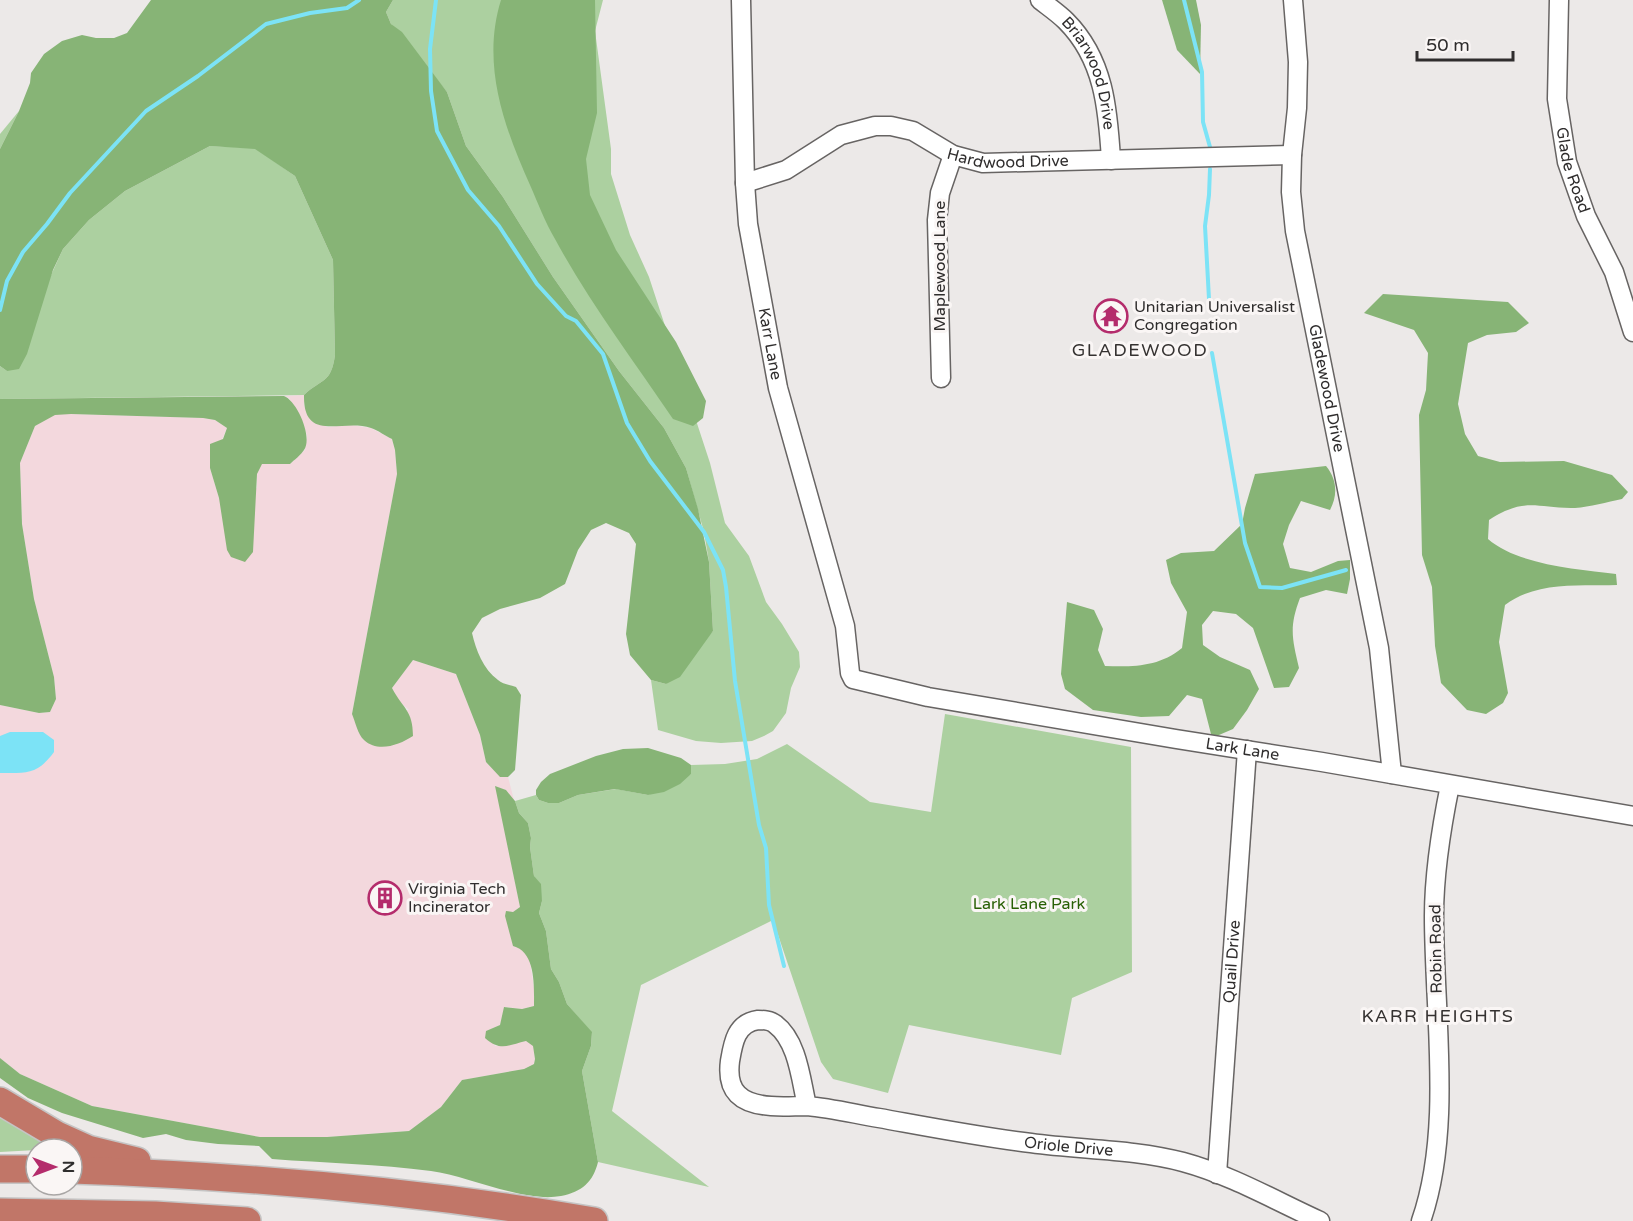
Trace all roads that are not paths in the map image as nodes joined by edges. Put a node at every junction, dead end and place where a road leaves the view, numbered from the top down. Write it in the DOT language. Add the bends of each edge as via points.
graph roads {
  1 [pos="741,0"];
  2 [pos="1040,0"];
  3 [pos="1293,0"];
  4 [pos="1559,0"];
  5 [pos="953,155"];
  6 [pos="1292,155"];
  7 [pos="1111,160"];
  8 [pos="745,183"];
  9 [pos="1633,332"];
  10 [pos="941,378"];
  11 [pos="853,679"];
  12 [pos="1247,750"];
  13 [pos="1392,774"];
  14 [pos="1450,785"];
  15 [pos="1633,816"];
  16 [pos="0,1101"];
  17 [pos="807,1106"];
  18 [pos="0,1169"];
  19 [pos="24,1170"];
  20 [pos="84,1171"];
  21 [pos="1217,1174"];
  22 [pos="187,1175"];
  23 [pos="0,1212"];
  24 [pos="0,1219"];
  25 [pos="8,1221"];
  26 [pos="247,1221"];
  27 [pos="594,1221"];
  28 [pos="1320,1221"];
  29 [pos="1421,1221"];
  1 -- 8 [label="street, Karr Lane"];
  2 -- 7 [label="street, Briarwood Drive" via="1066,21 1094,62 1106,98"];
  3 -- 6 [label="street, Gladewood Drive" via="1298,62"];
  4 -- 9 [label="street, Glade Road" via="1557,99 1567,162 1586,216 1614,272"];
  5 -- 7 [label="street, Hardwood Drive" via="983,163"];
  5 -- 8 [label="street, Hardwood Drive" via="913,131 875,126 841,135 786,170"];
  5 -- 10 [label="street, Maplewood Lane" via="940,193 937,220"];
  6 -- 7 [label="street, Hardwood Drive"];
  6 -- 13 [label="street, Gladewood Drive" via="1295,231 1379,648"];
  8 -- 11 [label="street, Karr Lane" via="748,224 778,388 845,626"];
  11 -- 12 [label="street, Lark Lane" via="928,697"];
  12 -- 13 [label="street, Lark Lane"];
  12 -- 21 [label="street, Quail Drive"];
  13 -- 14 [label="street, Lark Lane"];
  14 -- 15 [label="street, Lark Lane"];
  14 -- 29 [label="street, Robin Road" via="1438,851 1435,900 1438,1149"];
  16 -- 22 [label="highway" via="57,1136 88,1149"];
  17 -- 17 [label="street, Oriole Drive" via="794,1053 785,1035 771,1021 746,1024 736,1035 729,1072 737,1094 750,1102 771,1106"];
  17 -- 21 [label="street, Oriole Drive" via="1032,1143 1154,1155"];
  18 -- 19 [label="highway"];
  20 -- 22 [label="highway"];
  21 -- 28 [label="street, Oriole Drive"];
  22 -- 27 [label="highway" via="431,1196"];
  23 -- 26 [label="highway"];
  24 -- 25 [label="highway"];
}
